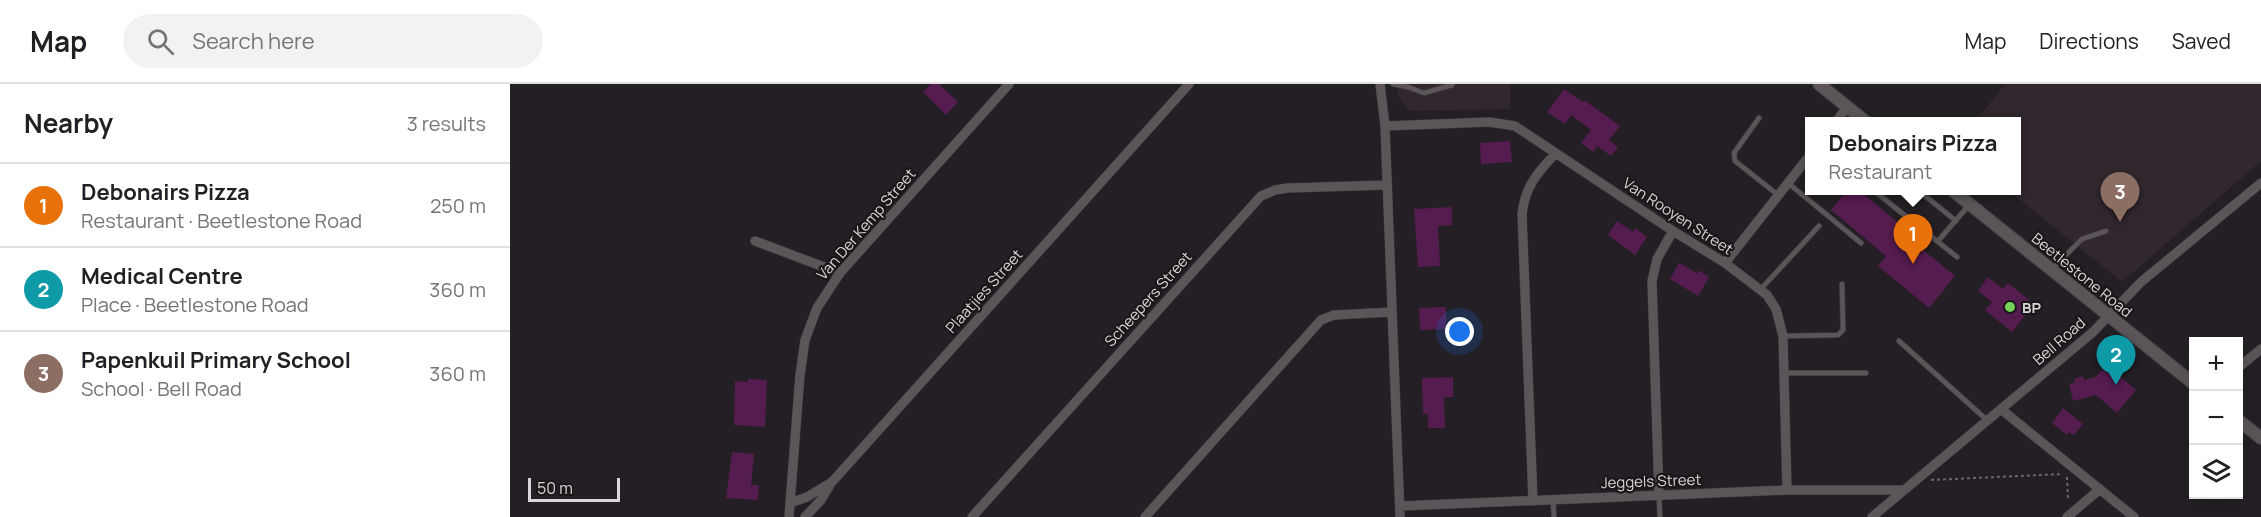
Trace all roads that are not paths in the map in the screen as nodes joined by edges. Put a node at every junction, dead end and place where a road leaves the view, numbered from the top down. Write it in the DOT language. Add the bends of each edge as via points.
graph roads {
  1 [pos="1009,84"];
  2 [pos="1189,84"];
  3 [pos="1380,84"];
  4 [pos="1393,84"];
  5 [pos="1819,84"];
  6 [pos="1452,85"];
  7 [pos="1847,107"];
  8 [pos="1840,117"];
  9 [pos="1860,117"];
  10 [pos="1759,118"];
  11 [pos="1385,126"];
  12 [pos="1555,154"];
  13 [pos="1805,160"];
  14 [pos="1788,183"];
  15 [pos="2261,183"];
  16 [pos="1387,184"];
  17 [pos="1778,195"];
  18 [pos="1879,195"];
  19 [pos="1924,195"];
  20 [pos="1958,195"];
  21 [pos="1970,204"];
  22 [pos="1956,221"];
  23 [pos="1819,226"];
  24 [pos="1673,231"];
  25 [pos="2106,231"];
  26 [pos="755,241"];
  27 [pos="1938,241"];
  28 [pos="1861,243"];
  29 [pos="1957,257"];
  30 [pos="1725,263"];
  31 [pos="2051,270"];
  32 [pos="840,273"];
  33 [pos="1842,284"];
  34 [pos="1760,290"];
  35 [pos="1392,312"];
  36 [pos="2109,315"];
  37 [pos="1783,336"];
  38 [pos="1899,340"];
  39 [pos="2261,349"];
  40 [pos="2243,364"];
  41 [pos="1784,373"];
  42 [pos="1866,373"];
  43 [pos="2189,381"];
  44 [pos="2002,410"];
  45 [pos="1988,421"];
  46 [pos="2243,424"];
  47 [pos="2261,438"];
  48 [pos="831,483"];
  49 [pos="2100,489"];
  50 [pos="1787,490"];
  51 [pos="1903,490"];
  52 [pos="1659,496"];
  53 [pos="1553,500"];
  54 [pos="1533,501"];
  55 [pos="790,503"];
  56 [pos="1400,506"];
  57 [pos="2068,516"];
  58 [pos="789,517"];
  59 [pos="805,517"];
  60 [pos="972,517"];
  61 [pos="1145,517"];
  62 [pos="1400,517"];
  63 [pos="1554,517"];
  64 [pos="1660,517"];
  65 [pos="1872,517"];
  66 [pos="2134,517"];
  1 -- 32 [label="street, Van Der Kemp Street"];
  2 -- 48 [label="street, Plaatjies Street"];
  3 -- 11 [label="street"];
  4 -- 6 [label="lane" via="1424,93"];
  5 -- 7 [label="street"];
  7 -- 8 [label="street"];
  7 -- 9 [label="street"];
  10 -- 17 [label="lane" via="1733,157"];
  11 -- 12 [label="street, Van Rooyen Street" via="1505,123 1524,130"];
  11 -- 16 [label="street"];
  12 -- 24 [label="street, Van Rooyen Street"];
  12 -- 54 [label="street" via="1530,184 1522,214"];
  13 -- 14 [label="street"];
  14 -- 17 [label="street"];
  14 -- 28 [label="lane"];
  15 -- 36 [label="street, Bell Road" via="2141,282"];
  16 -- 35 [label="street"];
  16 -- 60 [label="street, Scheepers Street" via="1288,188 1261,196"];
  17 -- 30 [label="street"];
  18 -- 27 [label="lane"];
  19 -- 22 [label="lane"];
  20 -- 21 [label="street, Beetlestone Road"];
  21 -- 22 [label="lane"];
  21 -- 31 [label="street, Beetlestone Road"];
  22 -- 27 [label="lane"];
  23 -- 34 [label="lane"];
  24 -- 30 [label="street, Van Rooyen Street"];
  24 -- 52 [label="street" via="1657,259 1652,281"];
  25 -- 31 [label="lane" via="2077,243"];
  26 -- 32 [label="street"];
  27 -- 29 [label="lane"];
  30 -- 34 [label="street, Van Rooyen Street"];
  31 -- 36 [label="street, Beetlestone Road"];
  32 -- 55 [label="street, Van Der Kemp Street" via="817,308 805,340"];
  33 -- 37 [label="lane" via="1841,333"];
  34 -- 37 [label="street, Van Rooyen Street" via="1776,309"];
  35 -- 56 [label="street"];
  35 -- 61 [label="street" via="1334,315 1321,320"];
  36 -- 43 [label="street, Beetlestone Road"];
  36 -- 44 [label="street, Bell Road"];
  37 -- 41 [label="street, Van Rooyen Street"];
  38 -- 45 [label="lane"];
  39 -- 40 [label="street"];
  41 -- 42 [label="lane"];
  41 -- 50 [label="street, Van Rooyen Street"];
  44 -- 45 [label="street, Bell Road"];
  44 -- 49 [label="street"];
  45 -- 51 [label="street, Bell Road"];
  46 -- 47 [label="street"];
  48 -- 55 [label="street, Plaatjies Street"];
  48 -- 59 [label="street"];
  49 -- 57 [label="street"];
  49 -- 66 [label="street"];
  50 -- 51 [label="street, Jeggels Street"];
  50 -- 52 [label="street, Jeggels Street"];
  51 -- 65 [label="street, Bell Road"];
  52 -- 53 [label="street, Jeggels Street"];
  52 -- 64 [label="lane"];
  53 -- 54 [label="street, Jeggels Street"];
  53 -- 63 [label="lane"];
  54 -- 56 [label="street, Jeggels Street"];
  55 -- 58 [label="street, Van Der Kemp Street"];
  56 -- 62 [label="street"];
}
